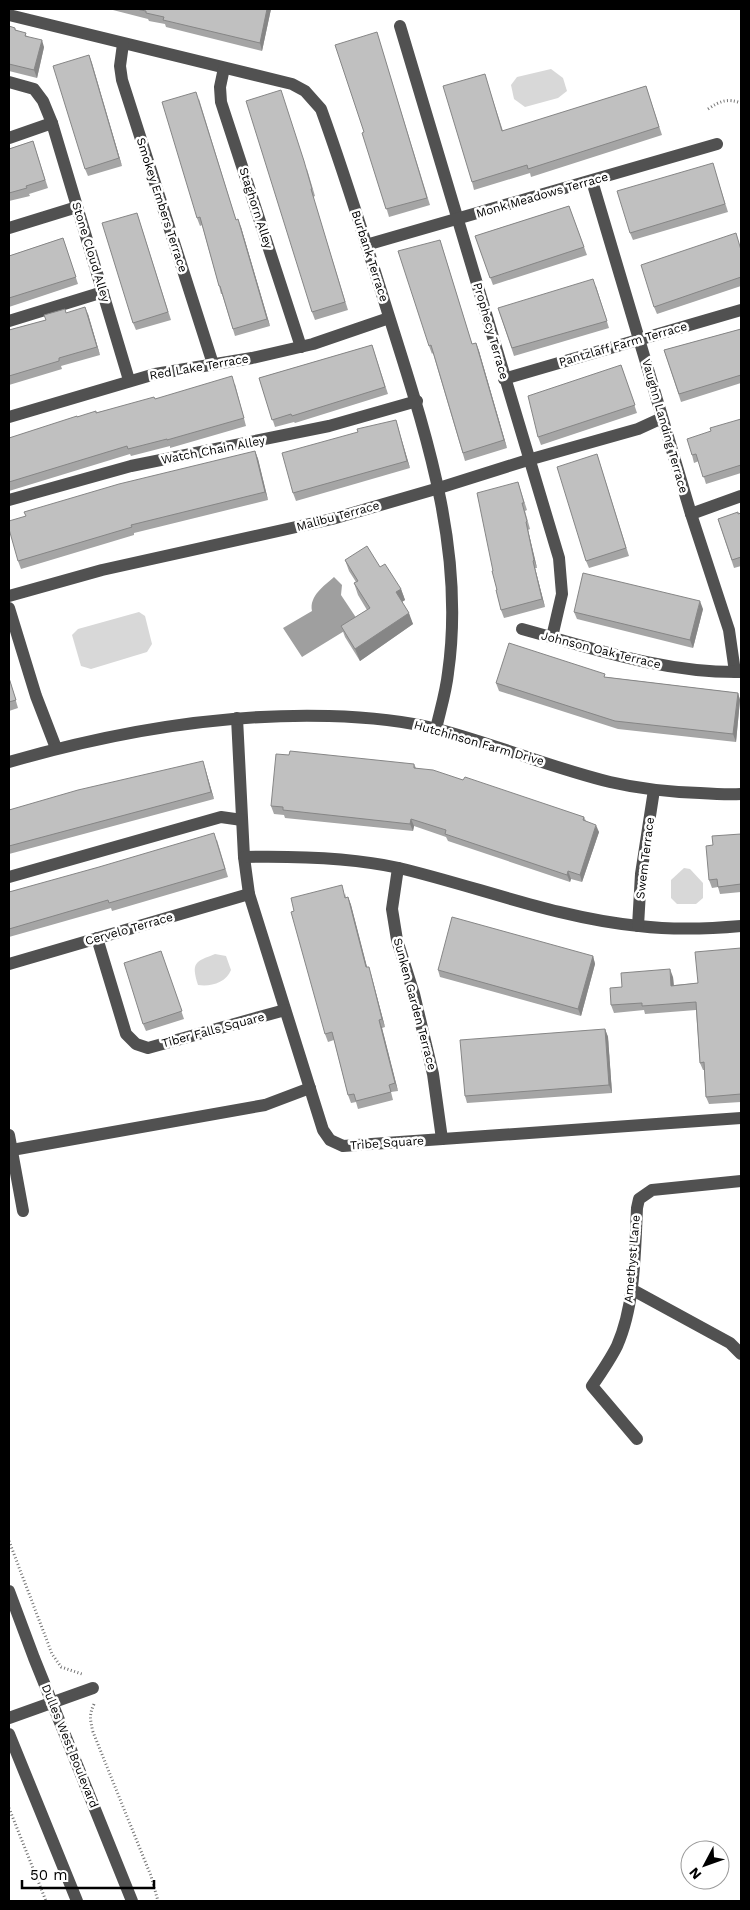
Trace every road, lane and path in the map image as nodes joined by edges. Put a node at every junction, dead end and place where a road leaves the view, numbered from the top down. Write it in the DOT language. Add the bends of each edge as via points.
graph roads {
  1 [pos="9,15"];
  2 [pos="400,26"];
  3 [pos="123,44"];
  4 [pos="224,68"];
  5 [pos="9,82"];
  6 [pos="741,103"];
  7 [pos="708,109"];
  8 [pos="52,123"];
  9 [pos="9,138"];
  10 [pos="718,144"];
  11 [pos="592,181"];
  12 [pos="77,207"];
  13 [pos="459,219"];
  14 [pos="9,228"];
  15 [pos="366,245"];
  16 [pos="103,292"];
  17 [pos="741,310"];
  18 [pos="389,318"];
  19 [pos="9,321"];
  20 [pos="639,339"];
  21 [pos="301,346"];
  22 [pos="212,364"];
  23 [pos="504,379"];
  24 [pos="129,380"];
  25 [pos="417,401"];
  26 [pos="9,417"];
  27 [pos="662,418"];
  28 [pos="528,460"];
  29 [pos="439,488"];
  30 [pos="741,496"];
  31 [pos="9,500"];
  32 [pos="691,514"];
  33 [pos="9,596"];
  34 [pos="9,608"];
  35 [pos="522,629"];
  36 [pos="552,638"];
  37 [pos="14,645"];
  38 [pos="738,672"];
  39 [pos="237,718"];
  40 [pos="436,729"];
  41 [pos="56,748"];
  42 [pos="9,762"];
  43 [pos="654,790"];
  44 [pos="741,794"];
  45 [pos="242,820"];
  46 [pos="244,857"];
  47 [pos="398,868"];
  48 [pos="9,877"];
  49 [pos="249,894"];
  50 [pos="638,926"];
  51 [pos="741,926"];
  52 [pos="97,938"];
  53 [pos="9,964"];
  54 [pos="285,1010"];
  55 [pos="310,1088"];
  56 [pos="741,1118"];
  57 [pos="9,1134"];
  58 [pos="442,1139"];
  59 [pos="12,1150"];
  60 [pos="741,1181"];
  61 [pos="23,1211"];
  62 [pos="631,1289"];
  63 [pos="741,1354"];
  64 [pos="637,1439"];
  65 [pos="9,1541"];
  66 [pos="9,1591"];
  67 [pos="82,1674"];
  68 [pos="93,1694"];
  69 [pos="52,1702"];
  70 [pos="9,1718"];
  71 [pos="9,1734"];
  72 [pos="9,1808"];
  73 [pos="46,1901"];
  74 [pos="77,1901"];
  75 [pos="132,1901"];
  76 [pos="158,1901"];
  1 -- 3 [label="street, Burbank Terrace"];
  2 -- 13 [label="street, Prophecy Terrace"];
  3 -- 4 [label="street, Burbank Terrace"];
  3 -- 22 [label="street, Smokey Embers Terrace" via="122,80"];
  4 -- 15 [label="street, Burbank Terrace" via="292,84 313,99 324,119"];
  4 -- 21 [label="street, Staghorn Alley" via="221,102"];
  5 -- 8 [label="street, Stone Cloud Alley" via="34,88"];
  6 -- 7 [label="path" via="731,99"];
  8 -- 9 [label="street"];
  8 -- 12 [label="street, Stone Cloud Alley"];
  10 -- 11 [label="street, Monk Meadows Terrace"];
  11 -- 13 [label="street, Monk Meadows Terrace"];
  11 -- 20 [label="street, Vaughn Landing Terrace"];
  12 -- 14 [label="street"];
  12 -- 16 [label="street, Stone Cloud Alley"];
  13 -- 15 [label="street, Monk Meadows Terrace"];
  13 -- 23 [label="street, Prophecy Terrace"];
  15 -- 18 [label="street, Burbank Terrace"];
  16 -- 19 [label="street"];
  16 -- 24 [label="street, Stone Cloud Alley"];
  17 -- 20 [label="street, Pantzlaff Farm Terrace"];
  18 -- 21 [label="street, Red Lake Terrace"];
  18 -- 25 [label="street, Burbank Terrace"];
  20 -- 23 [label="street, Pantzlaff Farm Terrace"];
  20 -- 27 [label="street, Vaughn Landing Terrace"];
  21 -- 22 [label="street, Red Lake Terrace"];
  22 -- 24 [label="street, Red Lake Terrace"];
  23 -- 28 [label="street, Prophecy Terrace"];
  24 -- 26 [label="street, Red Lake Terrace"];
  25 -- 29 [label="street, Burbank Terrace"];
  25 -- 31 [label="street, Watch Chain Alley" via="329,426 132,466"];
  27 -- 28 [label="street, Malibu Terrace" via="638,429"];
  27 -- 32 [label="street, Vaughn Landing Terrace"];
  28 -- 29 [label="street, Malibu Terrace"];
  28 -- 36 [label="street, Prophecy Terrace" via="559,558 562,594"];
  29 -- 33 [label="street, Malibu Terrace" via="332,519 102,570"];
  29 -- 40 [label="street, Burbank Terrace" via="450,558 452,618 448,673"];
  30 -- 32 [label="street"];
  32 -- 38 [label="street, Vaughn Landing Terrace" via="729,630"];
  34 -- 37 [label="street"];
  35 -- 36 [label="street, Johnson Oak Terrace"];
  36 -- 38 [label="street, Johnson Oak Terrace" via="650,664 708,672"];
  37 -- 41 [label="street"];
  39 -- 40 [label="street, Hutchinson Farm Drive" via="363,717"];
  39 -- 41 [label="street, Hutchinson Farm Drive" via="135,731"];
  39 -- 45 [label="street, Tribe Square"];
  40 -- 43 [label="street, Hutchinson Farm Drive" via="610,782"];
  41 -- 42 [label="street, Hutchinson Farm Drive"];
  43 -- 44 [label="street, Hutchinson Farm Drive"];
  43 -- 50 [label="street, Swem Terrace" via="641,874"];
  45 -- 46 [label="street, Tribe Square"];
  45 -- 48 [label="street" via="221,817"];
  46 -- 47 [label="street" via="344,860"];
  46 -- 49 [label="street, Tribe Square"];
  47 -- 50 [label="street" via="567,914"];
  47 -- 58 [label="street, Sunken Garden Terrace" via="393,917 433,1074"];
  49 -- 52 [label="street, Cervelo Terrace"];
  49 -- 54 [label="street, Tribe Square"];
  50 -- 51 [label="street" via="704,929"];
  52 -- 53 [label="street, Cervelo Terrace"];
  52 -- 54 [label="street, Tiber Falls Square" via="126,1034 136,1044 148,1048"];
  54 -- 55 [label="street, Tribe Square"];
  55 -- 58 [label="street, Tribe Square" via="323,1130 330,1140 344,1146"];
  55 -- 59 [label="street" via="265,1105"];
  56 -- 58 [label="street, Tribe Square"];
  57 -- 59 [label="street"];
  59 -- 61 [label="street"];
  60 -- 62 [label="street, Amethyst Lane" via="678,1186 645,1193 637,1208"];
  62 -- 63 [label="street" via="730,1343"];
  62 -- 64 [label="street, Amethyst Lane" via="617,1345 592,1386"];
  65 -- 67 [label="path" via="52,1654 61,1667"];
  66 -- 69 [label="street, Dulles West Boulevard"];
  68 -- 69 [label="street"];
  68 -- 76 [label="path" via="90,1716 93,1732"];
  69 -- 70 [label="street"];
  69 -- 75 [label="street, Dulles West Boulevard"];
  71 -- 74 [label="street"];
  72 -- 73 [label="path"];
}
